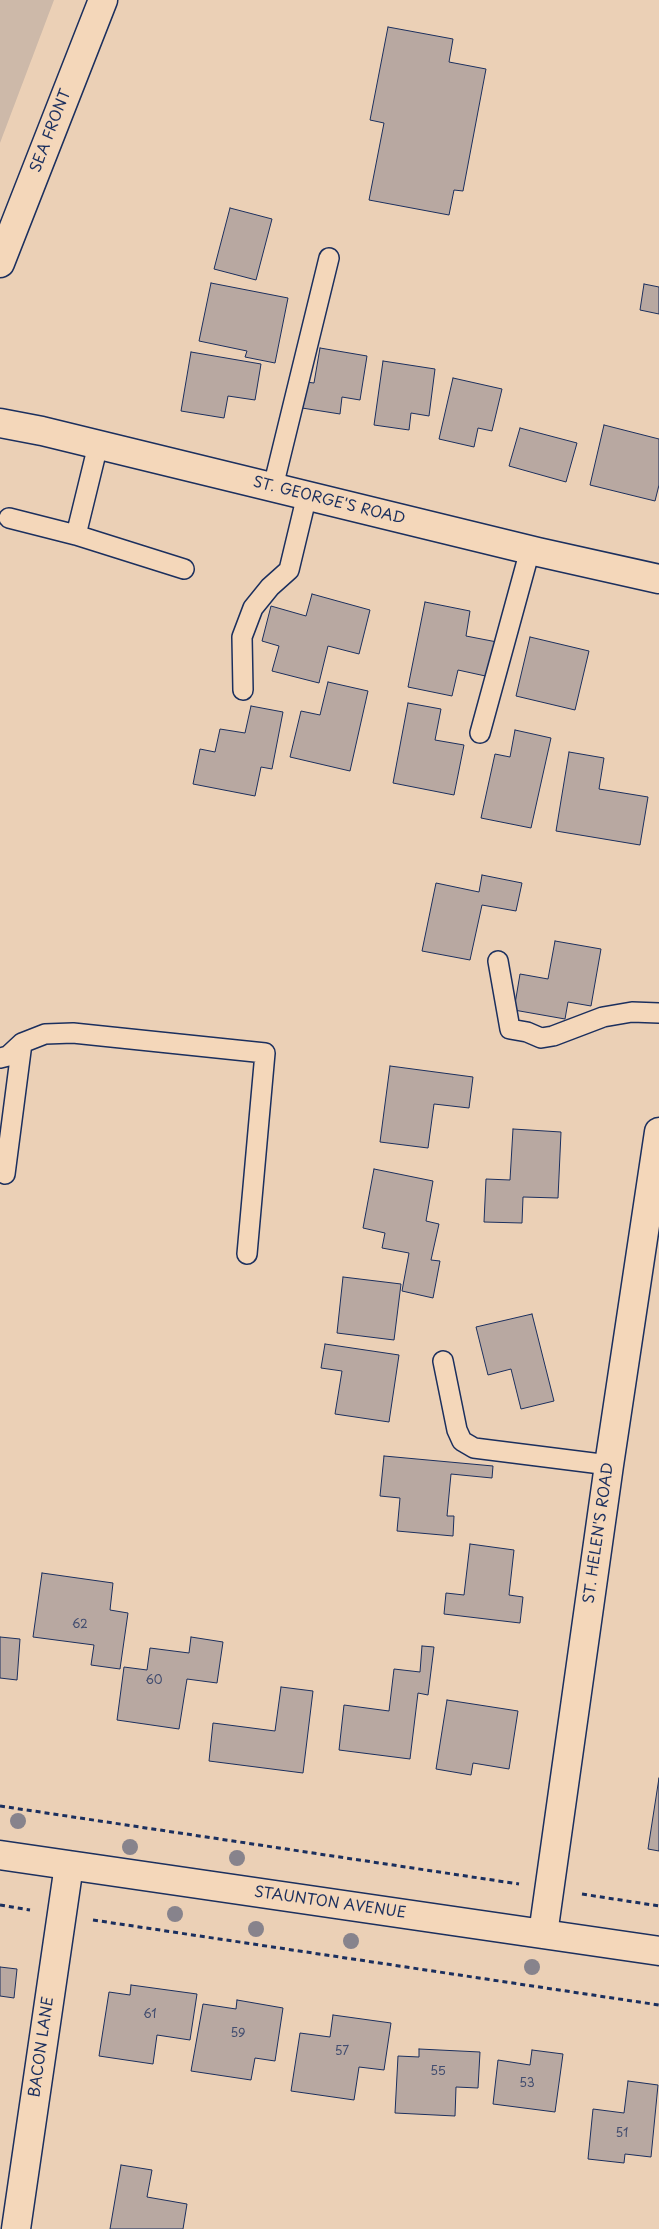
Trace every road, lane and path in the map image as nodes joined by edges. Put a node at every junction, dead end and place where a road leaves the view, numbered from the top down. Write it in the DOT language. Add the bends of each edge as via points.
graph roads {
  1 [pos="103,0"];
  2 [pos="329,258"];
  3 [pos="0,263"];
  4 [pos="0,423"];
  5 [pos="98,445"];
  6 [pos="273,487"];
  7 [pos="307,496"];
  8 [pos="9,518"];
  9 [pos="76,535"];
  10 [pos="530,550"];
  11 [pos="184,569"];
  12 [pos="659,579"];
  13 [pos="243,690"];
  14 [pos="480,733"];
  15 [pos="498,961"];
  16 [pos="659,1013"];
  17 [pos="22,1043"];
  18 [pos="0,1058"];
  19 [pos="659,1132"];
  20 [pos="5,1174"];
  21 [pos="247,1254"];
  22 [pos="443,1361"];
  23 [pos="608,1465"];
  24 [pos="0,1806"];
  25 [pos="0,1855"];
  26 [pos="69,1865"];
  27 [pos="550,1889"];
  28 [pos="0,1905"];
  29 [pos="659,1906"];
  30 [pos="61,1915"];
  31 [pos="543,1934"];
  32 [pos="659,1951"];
  33 [pos="659,2005"];
  34 [pos="16,2229"];
  1 -- 3 [label="street, SEA FRONT"];
  2 -- 6 [label="lane"];
  4 -- 5 [label="street, ST. GEORGE'S ROAD"];
  5 -- 6 [label="street, ST. GEORGE'S ROAD"];
  5 -- 9 [label="lane"];
  6 -- 7 [label="street, ST. GEORGE'S ROAD"];
  7 -- 10 [label="street, ST. GEORGE'S ROAD"];
  7 -- 13 [label="lane" via="289,570 254,608 242,637"];
  8 -- 9 [label="lane"];
  9 -- 11 [label="lane"];
  10 -- 12 [label="street, ST. GEORGE'S ROAD"];
  10 -- 14 [label="lane"];
  15 -- 16 [label="lane" via="510,1029 541,1038 603,1018 632,1012"];
  17 -- 18 [label="lane" via="8,1056"];
  17 -- 20 [label="lane"];
  17 -- 21 [label="lane" via="45,1034 72,1033 265,1053"];
  19 -- 23 [label="street, ST. HELEN'S ROAD"];
  22 -- 23 [label="lane" via="462,1441 474,1448"];
  23 -- 27 [label="street, ST. HELEN'S ROAD"];
  24 -- 27 [label="path"];
  25 -- 26 [label="street, STAUNTON AVENUE"];
  26 -- 30 [label="street, BACON LANE"];
  26 -- 31 [label="street, STAUNTON AVENUE"];
  27 -- 29 [label="path"];
  27 -- 31 [label="street, ST. HELEN'S ROAD"];
  28 -- 30 [label="path"];
  30 -- 33 [label="path"];
  30 -- 34 [label="street, BACON LANE"];
  31 -- 32 [label="street, STAUNTON AVENUE"];
}
